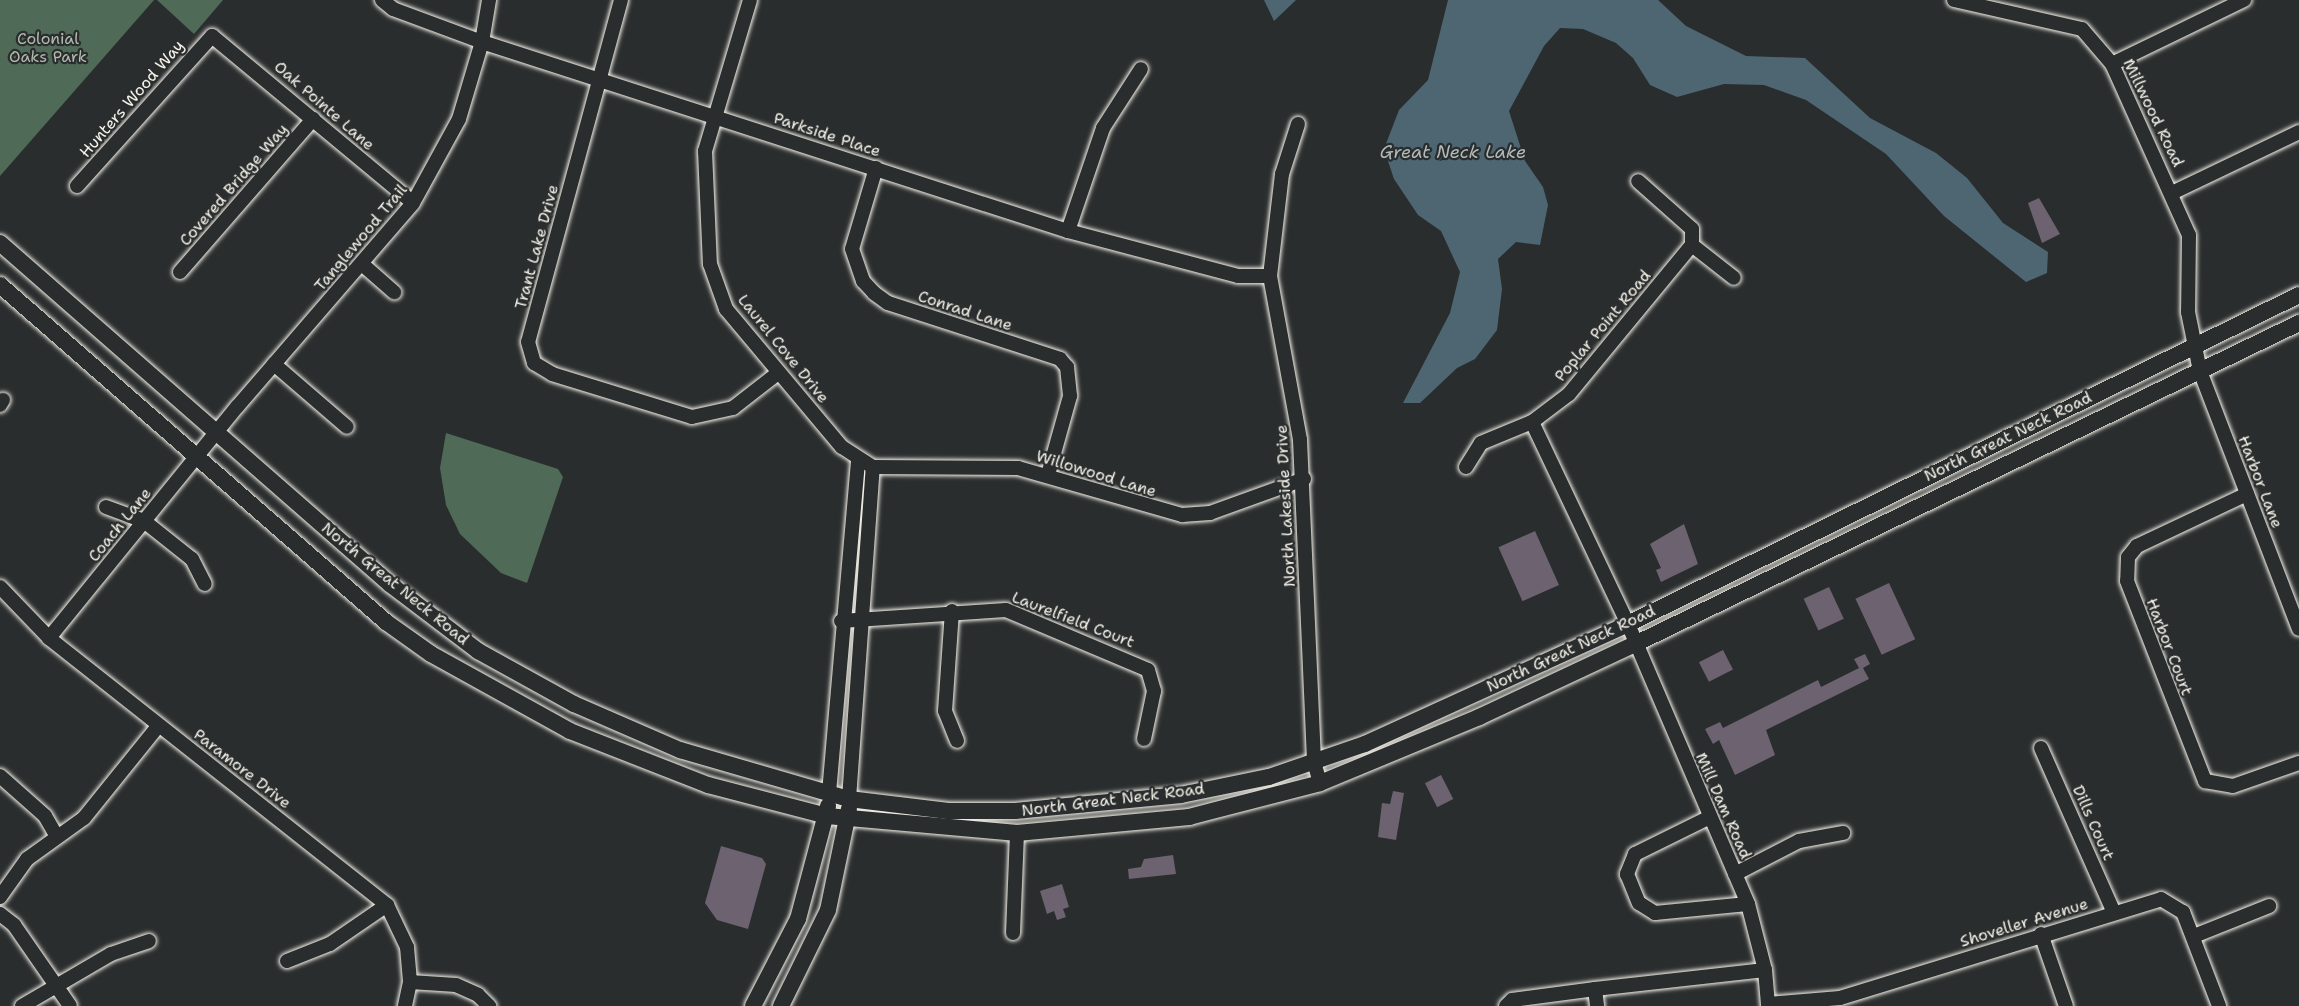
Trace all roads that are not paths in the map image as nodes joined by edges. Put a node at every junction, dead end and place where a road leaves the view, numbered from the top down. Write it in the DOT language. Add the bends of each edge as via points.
graph roads {
  1 [pos="382,0"];
  2 [pos="489,0"];
  3 [pos="621,0"];
  4 [pos="750,0"];
  5 [pos="1954,0"];
  6 [pos="2244,0"];
  7 [pos="2027,7"];
  8 [pos="212,36"];
  9 [pos="483,42"];
  10 [pos="2112,64"];
  11 [pos="1141,69"];
  12 [pos="600,80"];
  13 [pos="714,116"];
  14 [pos="313,119"];
  15 [pos="1298,124"];
  16 [pos="2299,132"];
  17 [pos="876,168"];
  18 [pos="1638,181"];
  19 [pos="77,186"];
  20 [pos="2174,192"];
  21 [pos="413,203"];
  22 [pos="1068,231"];
  23 [pos="0,243"];
  24 [pos="1692,244"];
  25 [pos="362,264"];
  26 [pos="180,272"];
  27 [pos="1270,276"];
  28 [pos="1734,278"];
  29 [pos="0,285"];
  30 [pos="394,292"];
  31 [pos="2299,295"];
  32 [pos="2299,323"];
  33 [pos="2195,347"];
  34 [pos="274,364"];
  35 [pos="2200,371"];
  36 [pos="778,373"];
  37 [pos="1532,422"];
  38 [pos="347,428"];
  39 [pos="216,433"];
  40 [pos="196,457"];
  41 [pos="858,459"];
  42 [pos="1466,466"];
  43 [pos="873,467"];
  44 [pos="1048,475"];
  45 [pos="1304,479"];
  46 [pos="2247,494"];
  47 [pos="106,507"];
  48 [pos="144,521"];
  49 [pos="205,584"];
  50 [pos="0,587"];
  51 [pos="952,611"];
  52 [pos="841,621"];
  53 [pos="860,623"];
  54 [pos="1628,624"];
  55 [pos="2299,629"];
  56 [pos="49,638"];
  57 [pos="1635,644"];
  58 [pos="159,725"];
  59 [pos="1144,739"];
  60 [pos="957,741"];
  61 [pos="2041,748"];
  62 [pos="1314,762"];
  63 [pos="2299,763"];
  64 [pos="0,776"];
  65 [pos="1320,783"];
  66 [pos="829,793"];
  67 [pos="849,799"];
  68 [pos="827,816"];
  69 [pos="1710,817"];
  70 [pos="848,820"];
  71 [pos="1017,833"];
  72 [pos="1842,833"];
  73 [pos="57,837"];
  74 [pos="1735,874"];
  75 [pos="0,897"];
  76 [pos="1748,904"];
  77 [pos="387,905"];
  78 [pos="2269,906"];
  79 [pos="2114,913"];
  80 [pos="0,914"];
  81 [pos="1013,933"];
  82 [pos="2041,934"];
  83 [pos="2194,936"];
  84 [pos="149,941"];
  85 [pos="287,961"];
  86 [pos="1765,970"];
  87 [pos="410,982"];
  88 [pos="53,987"];
  89 [pos="1595,989"];
  90 [pos="1768,1005"];
  91 [pos="22,1006"];
  92 [pos="70,1006"];
  93 [pos="405,1006"];
  94 [pos="489,1006"];
  95 [pos="753,1006"];
  96 [pos="780,1006"];
  97 [pos="1506,1006"];
  98 [pos="1597,1006"];
  99 [pos="2066,1006"];
  100 [pos="2219,1006"];
  1 -- 9 [label="street, Parkside Place" via="393,9"];
  2 -- 9 [label="street, Tanglewood Trail"];
  3 -- 12 [label="street, Trant Lake Drive"];
  4 -- 13 [label="street, Laurel Cove Drive"];
  5 -- 7 [label="street, Millwood Road"];
  6 -- 10 [label="street"];
  7 -- 10 [label="street, Millwood Road" via="2082,29"];
  8 -- 14 [label="street, Oak Pointe Lane"];
  8 -- 19 [label="street, Hunters Wood Way"];
  9 -- 12 [label="street, Parkside Place"];
  9 -- 21 [label="street, Tanglewood Trail" via="459,119"];
  10 -- 20 [label="street, Millwood Road"];
  11 -- 22 [label="street" via="1103,128"];
  12 -- 13 [label="street, Parkside Place"];
  12 -- 36 [label="street, Trant Lake Drive" via="528,342 534,363 552,375 692,417 719,413 749,398"];
  13 -- 17 [label="street, Parkside Place"];
  13 -- 36 [label="street, Laurel Cove Drive" via="704,172 713,281 726,309"];
  14 -- 21 [label="street, Oak Pointe Lane"];
  14 -- 26 [label="street, Covered Bridge Way"];
  15 -- 27 [label="street, North Lakeside Drive" via="1282,174"];
  16 -- 20 [label="street"];
  17 -- 22 [label="street, Parkside Place"];
  17 -- 44 [label="street, Conrad Lane" via="852,249 863,281 874,294 888,303 1060,359 1067,367 1070,396"];
  18 -- 24 [label="street" via="1692,229"];
  20 -- 33 [label="street, Millwood Road" via="2189,235 2188,312"];
  21 -- 25 [label="street, Tanglewood Trail"];
  22 -- 27 [label="street, Parkside Place" via="1238,276"];
  23 -- 39 [label="main road, North Great Neck Road"];
  24 -- 28 [label="street"];
  24 -- 37 [label="street, Poplar Point Road" via="1578,384"];
  25 -- 30 [label="street"];
  25 -- 34 [label="street, Tanglewood Trail"];
  27 -- 45 [label="street, North Lakeside Drive" via="1296,406"];
  29 -- 40 [label="main road, North Great Neck Road"];
  31 -- 33 [label="main road, North Great Neck Road"];
  32 -- 35 [label="main road, North Great Neck Road"];
  33 -- 35 [label="street, Harbor Lane"];
  33 -- 54 [label="main road, North Great Neck Road"];
  34 -- 38 [label="street"];
  34 -- 39 [label="street, Tanglewood Trail"];
  35 -- 46 [label="street, Harbor Lane"];
  35 -- 57 [label="main road, North Great Neck Road"];
  36 -- 41 [label="street, Laurel Cove Drive"];
  37 -- 42 [label="street, Poplar Point Road" via="1481,443"];
  37 -- 54 [label="street"];
  39 -- 40 [label="street, Coach Lane"];
  39 -- 66 [label="main road, North Great Neck Road" via="391,585 478,651 574,704 680,750"];
  40 -- 48 [label="street, Coach Lane"];
  40 -- 68 [label="main road, North Great Neck Road" via="386,622 431,654 570,731 661,769"];
  41 -- 43 [label="street, Laurel Cove Drive"];
  41 -- 52 [label="street"];
  43 -- 44 [label="street, Willowood Lane" via="991,466"];
  43 -- 53 [label="street"];
  44 -- 45 [label="street, Willowood Lane" via="1162,511 1198,515"];
  45 -- 62 [label="street, North Lakeside Drive"];
  46 -- 55 [label="street, Harbor Lane"];
  46 -- 63 [label="street, Harbor Court" via="2137,546 2128,557 2127,581 2205,781 2234,786"];
  47 -- 48 [label="street"];
  48 -- 49 [label="street" via="192,559"];
  48 -- 56 [label="street, Coach Lane"];
  50 -- 56 [label="street, Paramore Drive"];
  51 -- 53 [label="street, Laurelfield Court"];
  51 -- 59 [label="street, Laurelfield Court" via="1006,610 1138,663 1153,680"];
  51 -- 60 [label="street" via="945,711"];
  52 -- 53 [label="street, Laurelfield Court"];
  52 -- 66 [label="street"];
  53 -- 67 [label="street"];
  54 -- 57 [label="street, Mill Dam Road"];
  54 -- 62 [label="main road, North Great Neck Road" via="1404,728"];
  56 -- 58 [label="street, Paramore Drive"];
  57 -- 65 [label="main road, North Great Neck Road" via="1479,717"];
  57 -- 69 [label="street, Mill Dam Road"];
  58 -- 73 [label="street" via="84,818"];
  58 -- 77 [label="street, Paramore Drive"];
  61 -- 79 [label="street, Dills Court"];
  62 -- 65 [label="street, North Lakeside Drive"];
  62 -- 67 [label="main road, North Great Neck Road" via="1182,795 1015,812 948,811"];
  64 -- 73 [label="street" via="45,816"];
  65 -- 71 [label="main road, North Great Neck Road" via="1189,817"];
  66 -- 67 [label="main road, North Great Neck Road"];
  66 -- 68 [label="main road"];
  67 -- 70 [label="main road"];
  68 -- 70 [label="main road, North Great Neck Road"];
  68 -- 95 [label="main road" via="791,937"];
  69 -- 74 [label="street, Mill Dam Road"];
  69 -- 76 [label="street" via="1635,854 1627,874 1639,903 1655,913"];
  70 -- 71 [label="main road, North Great Neck Road"];
  70 -- 96 [label="main road" via="828,910"];
  71 -- 81 [label="street"];
  72 -- 74 [label="street" via="1799,841"];
  73 -- 75 [label="street" via="27,859"];
  74 -- 76 [label="street, Mill Dam Road"];
  76 -- 86 [label="street, Mill Dam Road"];
  77 -- 85 [label="street" via="330,944"];
  77 -- 87 [label="street, Paramore Drive" via="407,947"];
  78 -- 83 [label="street"];
  79 -- 82 [label="street, Shoveller Avenue"];
  79 -- 83 [label="street, Shoveller Avenue" via="2161,899 2183,912"];
  80 -- 88 [label="street" via="14,925"];
  82 -- 90 [label="street, Shoveller Avenue" via="1840,998"];
  82 -- 99 [label="street"];
  83 -- 100 [label="street, Shoveller Avenue"];
  84 -- 88 [label="street" via="111,954"];
  86 -- 89 [label="street"];
  86 -- 90 [label="street, Mill Dam Road"];
  87 -- 93 [label="street, Paramore Drive"];
  87 -- 94 [label="street" via="456,985 478,995"];
  88 -- 91 [label="street"];
  88 -- 92 [label="street"];
  89 -- 97 [label="street" via="1512,1000"];
  89 -- 98 [label="street"];
}
